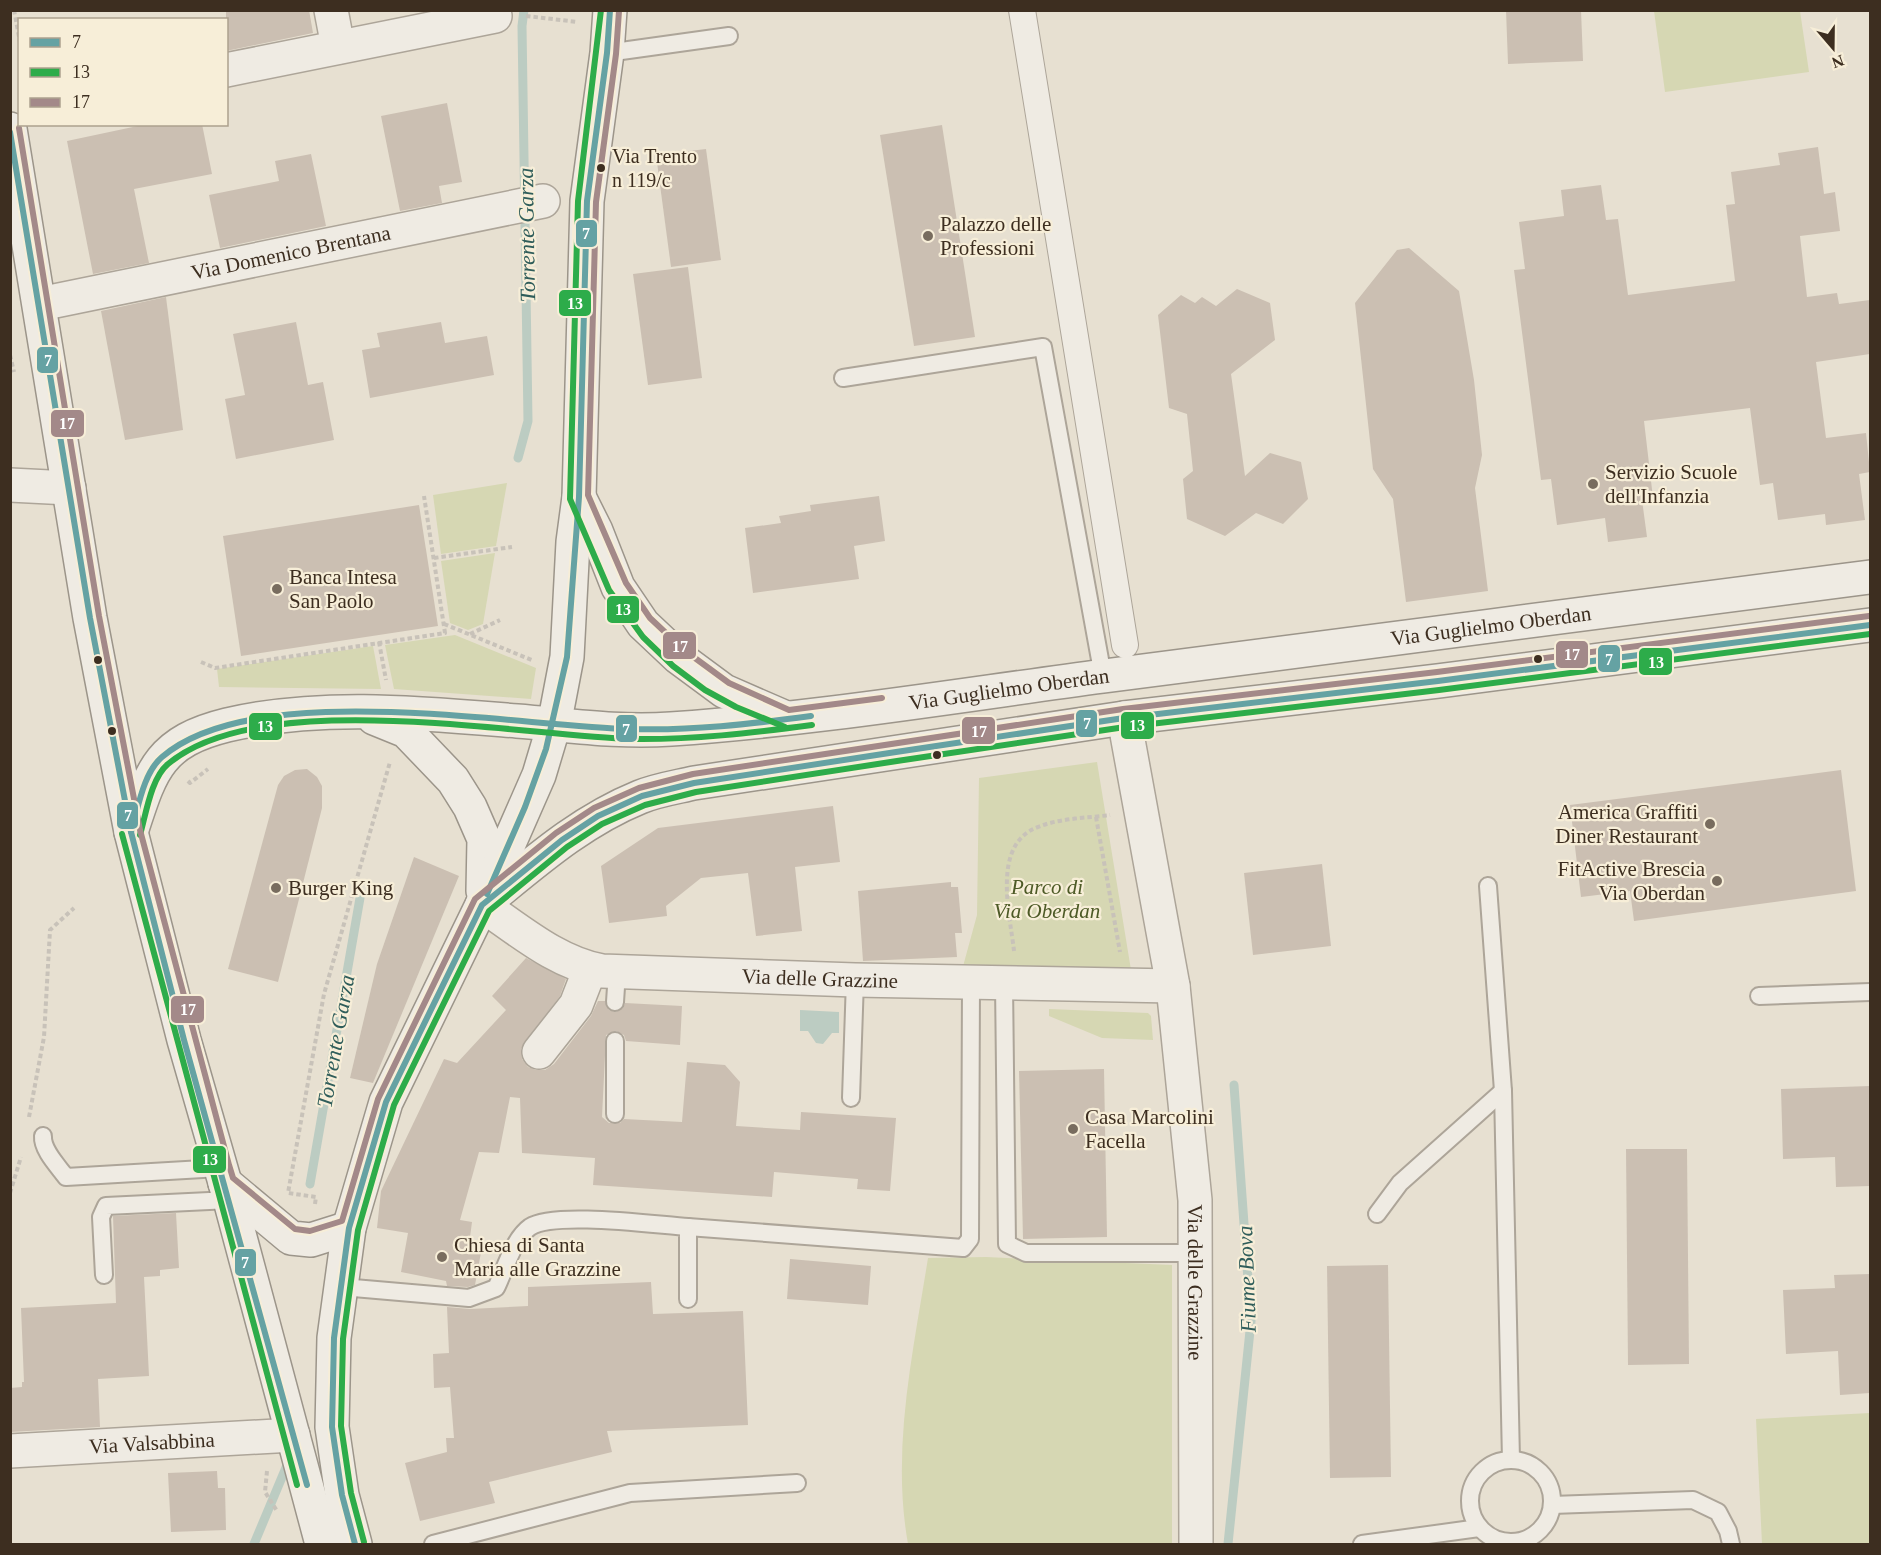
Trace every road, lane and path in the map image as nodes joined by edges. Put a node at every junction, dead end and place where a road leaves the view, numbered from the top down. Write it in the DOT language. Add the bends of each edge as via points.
graph roads {
  1 [pos="14,10"];
  2 [pos="331,10"];
  3 [pos="610,10"];
  4 [pos="1022,10"];
  5 [pos="495,16"];
  6 [pos="535,16"];
  7 [pos="547,18"];
  8 [pos="18,31"];
  9 [pos="729,36"];
  10 [pos="339,48"];
  11 [pos="607,53"];
  12 [pos="228,70"];
  13 [pos="10,129"];
  14 [pos="543,201"];
  15 [pos="40,304"];
  16 [pos="843,378"];
  17 [pos="10,485"];
  18 [pos="69,488"];
  19 [pos="424,496"];
  20 [pos="579,497"];
  21 [pos="513,548"];
  22 [pos="434,558"];
  23 [pos="1870,577"];
  24 [pos="500,620"];
  25 [pos="444,624"];
  26 [pos="1870,625"];
  27 [pos="469,634"];
  28 [pos="379,642"];
  29 [pos="1125,645"];
  30 [pos="201,662"];
  31 [pos="543,665"];
  32 [pos="1103,676"];
  33 [pos="387,684"];
  34 [pos="358,711"];
  35 [pos="1124,718"];
  36 [pos="788,719"];
  37 [pos="554,725"];
  38 [pos="391,758"];
  39 [pos="1141,810"];
  40 [pos="1096,817"];
  41 [pos="130,832"];
  42 [pos="1488,886"];
  43 [pos="482,905"];
  44 [pos="74,908"];
  45 [pos="1026,952"];
  46 [pos="1108,952"];
  47 [pos="855,980"];
  48 [pos="607,981"];
  49 [pos="971,983"];
  50 [pos="1004,983"];
  51 [pos="1173,986"];
  52 [pos="1870,992"];
  53 [pos="1759,996"];
  54 [pos="615,1041"];
  55 [pos="539,1052"];
  56 [pos="1503,1091"];
  57 [pos="851,1098"];
  58 [pos="615,1114"];
  59 [pos="26,1129"];
  60 [pos="43,1136"];
  61 [pos="22,1150"];
  62 [pos="225,1183"];
  63 [pos="10,1192"];
  64 [pos="316,1197"];
  65 [pos="1377,1214"];
  66 [pos="688,1227"];
  67 [pos="349,1228"];
  68 [pos="1195,1253"];
  69 [pos="104,1275"];
  70 [pos="342,1287"];
  71 [pos="688,1299"];
  72 [pos="293,1435"];
  73 [pos="10,1451"];
  74 [pos="1511,1460"];
  75 [pos="797,1483"];
  76 [pos="1552,1505"];
  77 [pos="1479,1528"];
  78 [pos="322,1545"];
  79 [pos="355,1545"];
  80 [pos="433,1545"];
  81 [pos="1196,1545"];
  82 [pos="1362,1545"];
  83 [pos="1731,1545"];
  1 -- 8 [label="path"];
  2 -- 10 [label="main road"];
  3 -- 11 [label="main road"];
  4 -- 29 [label="street"];
  5 -- 10 [label="main road"];
  6 -- 7 [label="path"];
  9 -- 11 [label="lane"];
  10 -- 12 [label="main road"];
  11 -- 20 [label="main road" via="587,201"];
  13 -- 15 [label="main road"];
  14 -- 15 [label="main road, Via Domenico Brentana"];
  15 -- 18 [label="main road"];
  16 -- 32 [label="lane" via="1043,346"];
  17 -- 18 [label="main road"];
  18 -- 41 [label="main road"];
  19 -- 22 [label="path"];
  20 -- 36 [label="main road" via="618,587 643,624 678,657 724,691"];
  20 -- 37 [label="main road" via="567,657"];
  21 -- 22 [label="path"];
  22 -- 25 [label="path"];
  23 -- 32 [label="main road, Via Guglielmo Oberdan"];
  24 -- 27 [label="path"];
  25 -- 27 [label="path"];
  25 -- 28 [label="path" via="445,633"];
  26 -- 35 [label="main road, Via Guglielmo Oberdan"];
  27 -- 31 [label="path"];
  28 -- 30 [label="path" via="215,668"];
  28 -- 33 [label="path"];
  32 -- 36 [label="main road, Via Guglielmo Oberdan"];
  34 -- 37 [label="main road, Via Guglielmo Oberdan"];
  34 -- 41 [label="main road, Via Guglielmo Oberdan" via="280,715 222,726 186,740 161,758 146,786"];
  34 -- 43 [label="main road" via="406,731 453,780 484,839"];
  35 -- 39 [label="main road, Via delle Grazzine"];
  35 -- 43 [label="main road, Via Guglielmo Oberdan" via="694,783 642,796 598,816 562,840"];
  36 -- 37 [label="main road, Via Guglielmo Oberdan" via="664,730"];
  37 -- 43 [label="main road" via="539,775"];
  38 -- 64 [label="path" via="324,994 288,1193"];
  39 -- 40 [label="path"];
  39 -- 51 [label="main road, Via delle Grazzine"];
  40 -- 45 [label="path" via="1037,827 1016,842 1008,868 1009,901 1014,951"];
  40 -- 46 [label="path" via="1120,952"];
  41 -- 62 [label="main road"];
  42 -- 56 [label="lane"];
  43 -- 48 [label="main road, Via delle Grazzine" via="551,952"];
  43 -- 67 [label="main road" via="386,1102"];
  44 -- 59 [label="path" via="50,930 44,1037"];
  47 -- 48 [label="main road, Via delle Grazzine"];
  47 -- 49 [label="main road, Via delle Grazzine"];
  47 -- 57 [label="lane"];
  48 -- 55 [label="main road" via="576,1005"];
  49 -- 50 [label="main road, Via delle Grazzine"];
  49 -- 66 [label="lane" via="970,1239 963,1248"];
  50 -- 51 [label="main road, Via delle Grazzine"];
  50 -- 68 [label="lane" via="1007,1244 1026,1253"];
  51 -- 68 [label="main road, Via delle Grazzine" via="1195,1200"];
  52 -- 53 [label="lane"];
  54 -- 58 [label="lane"];
  56 -- 65 [label="lane" via="1400,1183"];
  56 -- 74 [label="lane"];
  60 -- 62 [label="lane" via="42,1141 66,1177"];
  61 -- 63 [label="path"];
  62 -- 67 [label="main road" via="291,1238 311,1240"];
  62 -- 69 [label="lane" via="106,1206 101,1217"];
  62 -- 72 [label="main road"];
  66 -- 70 [label="lane" via="546,1221 530,1227 519,1240 496,1288 469,1298"];
  66 -- 71 [label="lane"];
  67 -- 70 [label="main road"];
  68 -- 81 [label="main road, Via delle Grazzine"];
  70 -- 79 [label="main road" via="333,1363 332,1426"];
  72 -- 73 [label="main road, Via Valsabbina"];
  72 -- 78 [label="main road"];
  74 -- 76 [label="lane" via="1529,1464 1544,1475 1552,1492"];
  74 -- 77 [label="lane" via="1493,1465 1475,1484 1471,1511"];
  75 -- 80 [label="lane" via="630,1493"];
  76 -- 77 [label="lane" via="1544,1527 1529,1538 1512,1543 1494,1539"];
  76 -- 83 [label="lane" via="1693,1500 1718,1512"];
  77 -- 82 [label="lane"];
}
